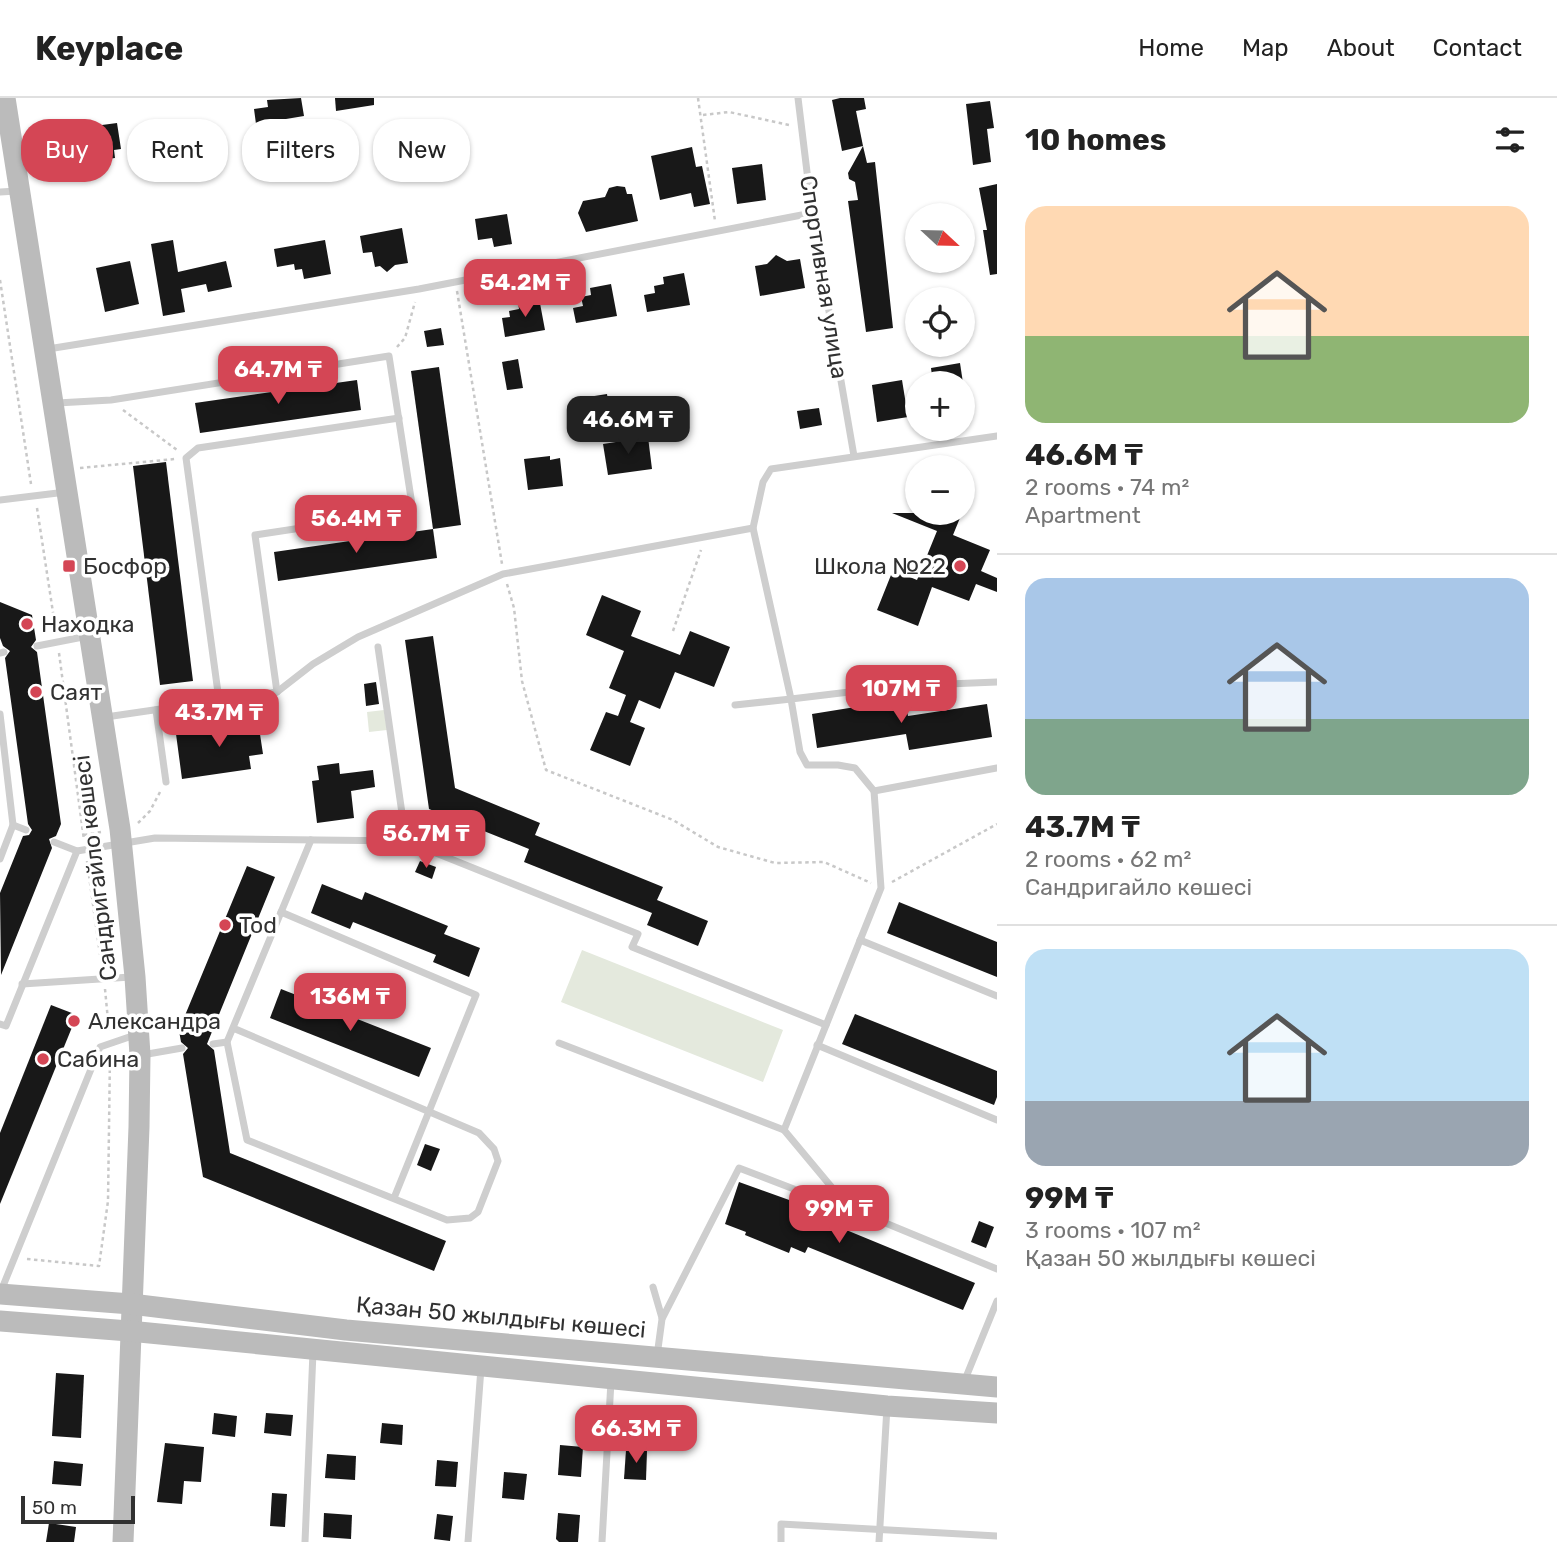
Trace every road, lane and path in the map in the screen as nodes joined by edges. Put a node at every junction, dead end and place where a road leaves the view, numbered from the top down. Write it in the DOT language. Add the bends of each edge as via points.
graph roads {
  1 [pos="5,98"];
  2 [pos="698,98"];
  3 [pos="798,98"];
  4 [pos="702,115"];
  5 [pos="801,127"];
  6 [pos="5,138"];
  7 [pos="10,191"];
  8 [pos="812,213"];
  9 [pos="716,232"];
  10 [pos="0,280"];
  11 [pos="456,282"];
  12 [pos="419,289"];
  13 [pos="44,350"];
  14 [pos="389,356"];
  15 [pos="111,400"];
  16 [pos="53,403"];
  17 [pos="399,418"];
  18 [pos="997,436"];
  19 [pos="854,456"];
  20 [pos="186,458"];
  21 [pos="63,469"];
  22 [pos="66,492"];
  23 [pos="33,496"];
  24 [pos="0,500"];
  25 [pos="753,528"];
  26 [pos="705,537"];
  27 [pos="503,573"];
  28 [pos="673,631"];
  29 [pos="89,635"];
  30 [pos="57,642"];
  31 [pos="37,646"];
  32 [pos="378,647"];
  33 [pos="997,682"];
  34 [pos="277,692"];
  35 [pos="791,699"];
  36 [pos="219,701"];
  37 [pos="735,705"];
  38 [pos="156,710"];
  39 [pos="0,714"];
  40 [pos="102,718"];
  41 [pos="997,768"];
  42 [pos="166,782"];
  43 [pos="874,791"];
  44 [pos="997,824"];
  45 [pos="13,825"];
  46 [pos="26,830"];
  47 [pos="121,836"];
  48 [pos="311,839"];
  49 [pos="406,841"];
  50 [pos="54,842"];
  51 [pos="86,849"];
  52 [pos="77,851"];
  53 [pos="0,859"];
  54 [pos="881,888"];
  55 [pos="281,912"];
  56 [pos="860,940"];
  57 [pos="135,977"];
  58 [pos="103,979"];
  59 [pos="22,984"];
  60 [pos="997,996"];
  61 [pos="0,1024"];
  62 [pos="826,1025"];
  63 [pos="233,1028"];
  64 [pos="227,1042"];
  65 [pos="110,1044"];
  66 [pos="213,1044"];
  67 [pos="559,1044"];
  68 [pos="139,1045"];
  69 [pos="817,1045"];
  70 [pos="182,1048"];
  71 [pos="430,1109"];
  72 [pos="997,1120"];
  73 [pos="785,1130"];
  74 [pos="799,1191"];
  75 [pos="394,1198"];
  76 [pos="15,1258"];
  77 [pos="997,1269"];
  78 [pos="653,1287"];
  79 [pos="0,1294"];
  80 [pos="997,1301"];
  81 [pos="131,1304"];
  82 [pos="662,1319"];
  83 [pos="0,1321"];
  84 [pos="129,1331"];
  85 [pos="313,1351"];
  86 [pos="657,1357"];
  87 [pos="481,1368"];
  88 [pos="611,1380"];
  89 [pos="962,1386"];
  90 [pos="997,1387"];
  91 [pos="887,1406"];
  92 [pos="997,1413"];
  93 [pos="879,1529"];
  94 [pos="997,1536"];
  95 [pos="123,1542"];
  96 [pos="305,1542"];
  97 [pos="468,1542"];
  98 [pos="602,1542"];
  99 [pos="781,1542"];
  100 [pos="879,1542"];
  1 -- 6 [label="street, Сандригайло көшесі"];
  2 -- 4 [label="path"];
  3 -- 5 [label="lane, Спортивная улица"];
  4 -- 5 [label="path" via="729,112"];
  4 -- 9 [label="path"];
  5 -- 8 [label="lane, Спортивная улица"];
  6 -- 7 [label="street, Сандригайло көшесі"];
  7 -- 13 [label="street, Сандригайло көшесі"];
  8 -- 9 [label="lane"];
  8 -- 19 [label="lane, Спортивная улица"];
  9 -- 11 [label="lane"];
  10 -- 23 [label="path"];
  11 -- 12 [label="lane"];
  11 -- 27 [label="path"];
  12 -- 13 [label="lane"];
  12 -- 14 [label="path" via="405,338"];
  13 -- 16 [label="street, Сандригайло көшесі"];
  14 -- 15 [label="lane"];
  14 -- 17 [label="lane"];
  15 -- 16 [label="lane"];
  15 -- 20 [label="path"];
  16 -- 21 [label="street, Сандригайло көшесі"];
  17 -- 20 [label="lane" via="198,448"];
  17 -- 34 [label="lane" via="412,510 255,535"];
  18 -- 19 [label="lane"];
  19 -- 25 [label="lane" via="771,469 763,482"];
  20 -- 21 [label="path"];
  20 -- 36 [label="lane"];
  21 -- 22 [label="street, Сандригайло көшесі"];
  22 -- 23 [label="lane"];
  22 -- 29 [label="street, Сандригайло көшесі"];
  23 -- 24 [label="lane"];
  23 -- 30 [label="path"];
  25 -- 26 [label="lane"];
  25 -- 35 [label="lane"];
  26 -- 27 [label="lane"];
  26 -- 28 [label="path"];
  27 -- 34 [label="lane" via="358,637"];
  27 -- 54 [label="path" via="514,608 522,681 546,770 673,820 718,847 775,863 824,862"];
  29 -- 30 [label="lane"];
  29 -- 40 [label="street, Сандригайло көшесі"];
  30 -- 31 [label="lane"];
  30 -- 51 [label="path"];
  32 -- 49 [label="lane"];
  33 -- 35 [label="lane" via="899,686"];
  34 -- 36 [label="lane"];
  35 -- 37 [label="lane"];
  35 -- 43 [label="lane" via="800,752 807,765 855,768"];
  36 -- 38 [label="lane"];
  38 -- 40 [label="lane"];
  38 -- 42 [label="lane"];
  39 -- 45 [label="lane"];
  40 -- 47 [label="street, Сандригайло көшесі"];
  41 -- 43 [label="lane"];
  42 -- 47 [label="path" via="150,811"];
  43 -- 54 [label="lane"];
  44 -- 54 [label="path"];
  45 -- 46 [label="lane"];
  45 -- 53 [label="lane"];
  47 -- 48 [label="lane"];
  47 -- 51 [label="lane"];
  47 -- 57 [label="street, Сандригайло көшесі"];
  48 -- 49 [label="lane"];
  48 -- 55 [label="lane"];
  49 -- 62 [label="lane" via="638,933 632,947"];
  50 -- 52 [label="lane"];
  51 -- 52 [label="lane"];
  51 -- 58 [label="path"];
  52 -- 59 [label="lane"];
  54 -- 56 [label="lane"];
  55 -- 63 [label="lane"];
  55 -- 71 [label="lane" via="477,995"];
  56 -- 60 [label="lane"];
  56 -- 62 [label="lane"];
  57 -- 58 [label="lane"];
  57 -- 68 [label="street, Сандригайло көшесі"];
  58 -- 59 [label="lane"];
  58 -- 65 [label="path"];
  59 -- 61 [label="lane" via="6,1026"];
  62 -- 69 [label="lane"];
  63 -- 64 [label="lane"];
  63 -- 71 [label="lane"];
  64 -- 66 [label="lane"];
  64 -- 75 [label="lane" via="247,1140"];
  65 -- 68 [label="lane"];
  65 -- 76 [label="lane" via="100,1047"];
  65 -- 76 [label="path" via="108,1201 99,1266"];
  67 -- 73 [label="lane"];
  68 -- 70 [label="lane"];
  68 -- 81 [label="street, Сандригайло көшесі"];
  69 -- 72 [label="lane"];
  69 -- 73 [label="lane"];
  71 -- 75 [label="lane"];
  71 -- 75 [label="lane" via="479,1133 494,1149 498,1161 478,1212 470,1218 447,1220"];
  73 -- 77 [label="lane" via="849,1208"];
  74 -- 82 [label="lane" via="739,1168"];
  76 -- 79 [label="lane"];
  78 -- 82 [label="lane"];
  79 -- 81 [label="street, Қазан 50 жылдығы көшесі"];
  80 -- 89 [label="lane"];
  81 -- 84 [label="street, Сандригайло көшесі"];
  81 -- 86 [label="street, Қазан 50 жылдығы көшесі"];
  82 -- 86 [label="lane"];
  83 -- 84 [label="street"];
  84 -- 85 [label="street"];
  84 -- 95 [label="street"];
  85 -- 87 [label="street"];
  85 -- 96 [label="lane"];
  86 -- 89 [label="street, Қазан 50 жылдығы көшесі"];
  87 -- 88 [label="street"];
  87 -- 97 [label="lane"];
  88 -- 91 [label="street"];
  88 -- 98 [label="lane"];
  89 -- 90 [label="street, Қазан 50 жылдығы көшесі"];
  91 -- 92 [label="street"];
  91 -- 93 [label="lane"];
  93 -- 94 [label="lane"];
  93 -- 99 [label="lane" via="781,1524"];
  93 -- 100 [label="lane"];
}
